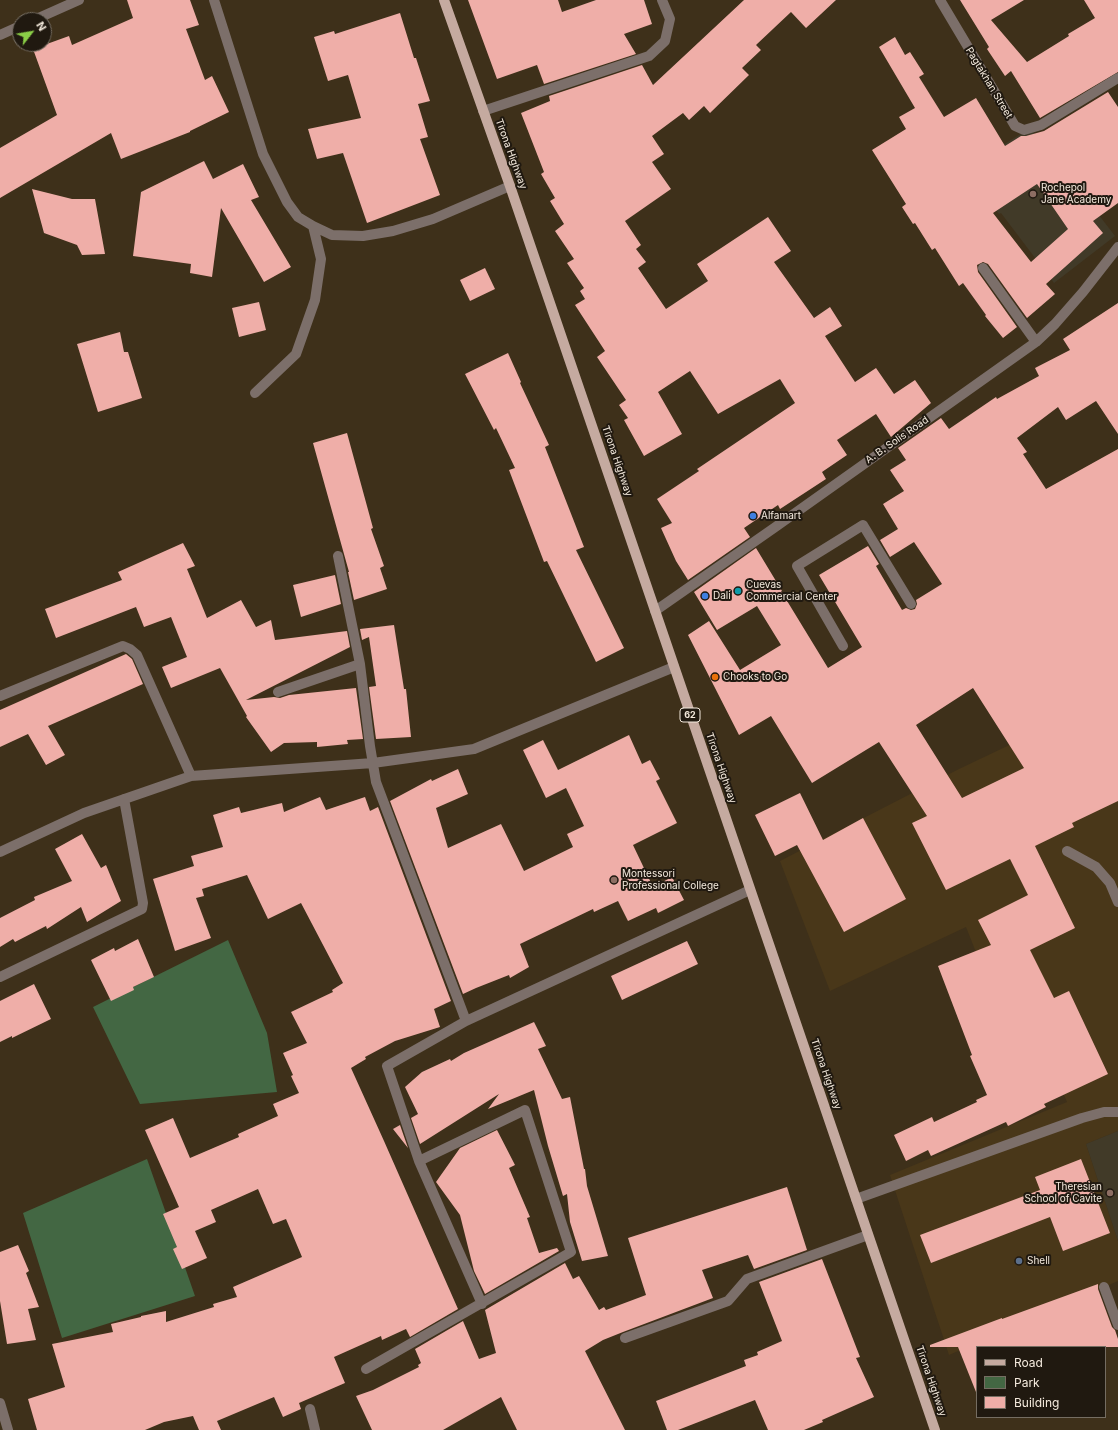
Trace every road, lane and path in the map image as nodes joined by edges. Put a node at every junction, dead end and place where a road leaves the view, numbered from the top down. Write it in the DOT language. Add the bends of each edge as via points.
graph roads {
  1 [pos="79,0"];
  2 [pos="214,0"];
  3 [pos="444,0"];
  4 [pos="662,0"];
  5 [pos="940,0"];
  6 [pos="52,12"];
  7 [pos="12,30"];
  8 [pos="0,35"];
  9 [pos="1118,78"];
  10 [pos="483,111"];
  11 [pos="510,186"];
  12 [pos="313,226"];
  13 [pos="1118,247"];
  14 [pos="983,268"];
  15 [pos="1036,342"];
  16 [pos="255,393"];
  17 [pos="338,556"];
  18 [pos="911,604"];
  19 [pos="655,611"];
  20 [pos="843,646"];
  21 [pos="360,664"];
  22 [pos="674,667"];
  23 [pos="278,692"];
  24 [pos="0,696"];
  25 [pos="372,763"];
  26 [pos="191,776"];
  27 [pos="124,799"];
  28 [pos="1067,851"];
  29 [pos="0,852"];
  30 [pos="750,890"];
  31 [pos="1118,902"];
  32 [pos="0,977"];
  33 [pos="466,1021"];
  34 [pos="1118,1112"];
  35 [pos="419,1161"];
  36 [pos="856,1199"];
  37 [pos="868,1235"];
  38 [pos="1104,1287"];
  39 [pos="482,1304"];
  40 [pos="1118,1325"];
  41 [pos="625,1338"];
  42 [pos="366,1369"];
  43 [pos="0,1403"];
  44 [pos="310,1409"];
  45 [pos="8,1430"];
  46 [pos="315,1430"];
  47 [pos="935,1430"];
  1 -- 6 [label="street"];
  2 -- 12 [label="street" via="263,154 287,202 298,216"];
  3 -- 10 [label="main road, Tirona Highway / 62"];
  4 -- 10 [label="street" via="670,19 665,41 649,56"];
  5 -- 9 [label="street, Pagtakhan Street" via="1015,126 1024,130 1041,125"];
  7 -- 8 [label="street"];
  10 -- 11 [label="main road, Tirona Highway / 62"];
  11 -- 12 [label="street" via="433,218 393,231 363,236 332,235"];
  11 -- 19 [label="main road, Tirona Highway / 62"];
  12 -- 16 [label="street" via="321,259 315,300 296,354"];
  13 -- 15 [label="street, A. B. Solis Road" via="1083,292"];
  14 -- 15 [label="street"];
  15 -- 19 [label="street, A. B. Solis Road"];
  17 -- 21 [label="street"];
  18 -- 20 [label="street" via="863,525 797,566"];
  19 -- 22 [label="main road, Tirona Highway / 62"];
  21 -- 23 [label="street"];
  21 -- 25 [label="street"];
  22 -- 25 [label="street" via="474,749"];
  22 -- 30 [label="main road, Tirona Highway / 62"];
  24 -- 26 [label="street" via="123,646 137,655"];
  25 -- 26 [label="street"];
  25 -- 33 [label="street" via="376,782"];
  26 -- 27 [label="street"];
  27 -- 29 [label="street" via="84,813"];
  27 -- 32 [label="street" via="142,908"];
  28 -- 31 [label="street" via="1096,867 1110,883"];
  30 -- 33 [label="street"];
  30 -- 36 [label="main road, Tirona Highway / 62"];
  33 -- 35 [label="street" via="387,1066"];
  34 -- 36 [label="street" via="1104,1112 1082,1118"];
  35 -- 39 [label="street"];
  35 -- 39 [label="street" via="526,1110 572,1252"];
  36 -- 37 [label="main road, Tirona Highway / 62"];
  37 -- 41 [label="street" via="747,1279 728,1301"];
  37 -- 47 [label="main road, Tirona Highway / 62"];
  38 -- 40 [label="street"];
  39 -- 42 [label="street"];
  43 -- 45 [label="street"];
  44 -- 46 [label="street"];
}
